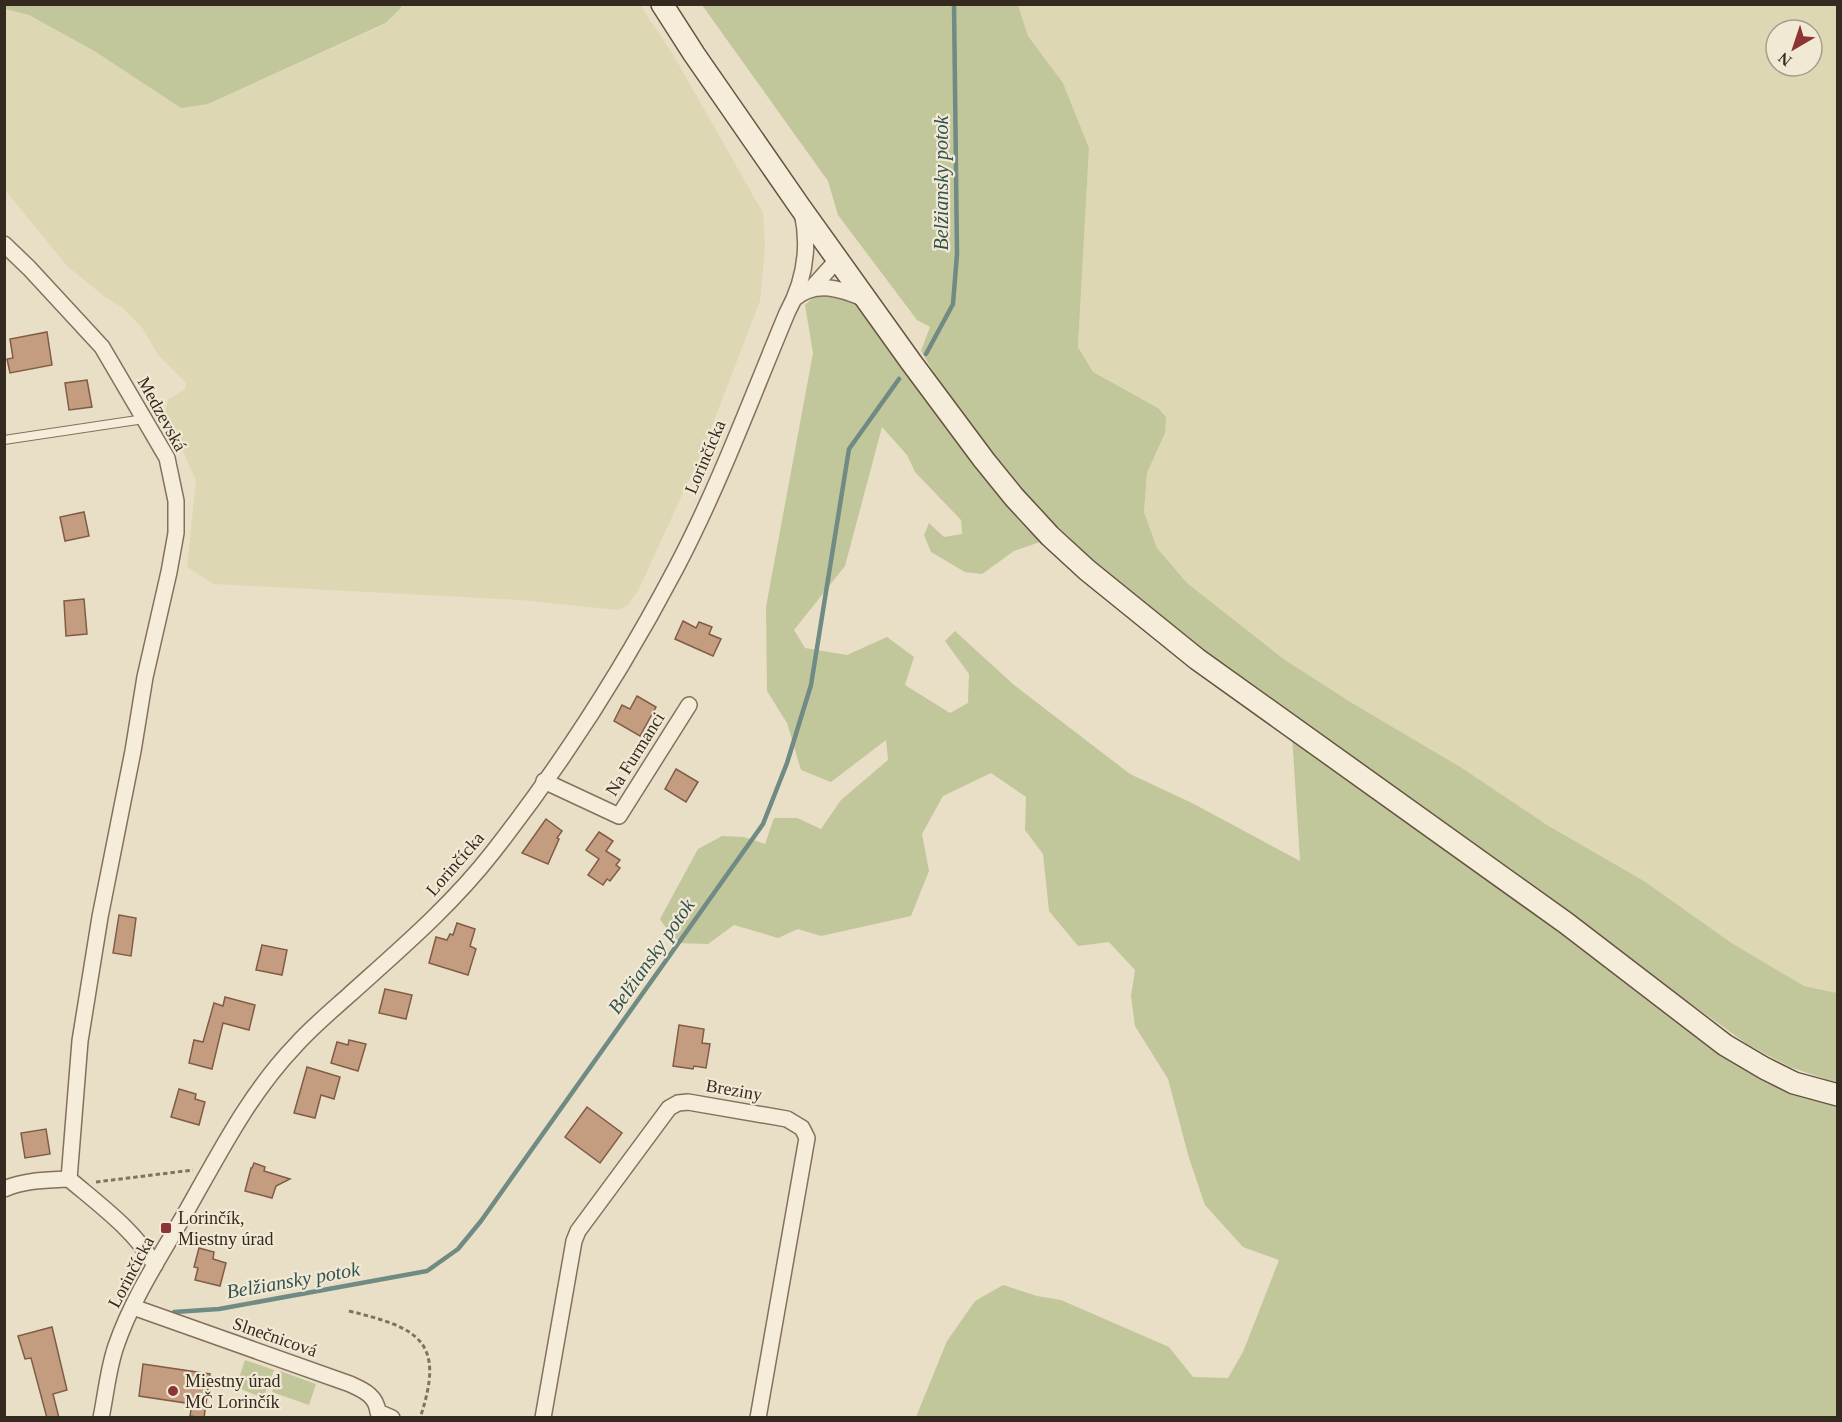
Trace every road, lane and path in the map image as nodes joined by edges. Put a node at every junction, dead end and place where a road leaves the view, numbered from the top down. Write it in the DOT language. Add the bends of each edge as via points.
graph roads {
  1 [pos="662,4"];
  2 [pos="800,207"];
  3 [pos="4,244"];
  4 [pos="834,254"];
  5 [pos="803,268"];
  6 [pos="811,288"];
  7 [pos="795,298"];
  8 [pos="866,299"];
  9 [pos="144,419"];
  10 [pos="4,440"];
  11 [pos="689,705"];
  12 [pos="544,782"];
  13 [pos="1838,1095"];
  14 [pos="212,1168"];
  15 [pos="73,1182"];
  16 [pos="4,1190"];
  17 [pos="155,1265"];
  18 [pos="133,1307"];
  19 [pos="349,1311"];
  20 [pos="382,1416"];
  21 [pos="101,1418"];
  22 [pos="420,1418"];
  23 [pos="543,1418"];
  24 [pos="758,1418"];
  1 -- 2 [label="main road"];
  2 -- 4 [label="main road"];
  2 -- 5 [label="street, Lorinčícka" via="806,237"];
  3 -- 9 [label="street, Medzevská" via="102,347"];
  4 -- 5 [label="street" via="815,257"];
  4 -- 6 [label="street"];
  4 -- 8 [label="main road"];
  5 -- 7 [label="street, Lorinčícka"];
  6 -- 7 [label="street"];
  6 -- 8 [label="street" via="838,289"];
  7 -- 12 [label="street, Lorinčícka" via="676,567 618,670"];
  8 -- 13 [label="main road" via="1014,498 1050,536 1128,605 1566,923 1725,1045 1794,1083"];
  9 -- 10 [label="lane"];
  9 -- 15 [label="street, Medzevská" via="167,458 176,501 176,533 145,677 80,1041"];
  11 -- 12 [label="street, Na Furmanci" via="619,816"];
  12 -- 14 [label="street, Lorinčícka" via="462,890 295,1045 250,1101"];
  14 -- 15 [label="path"];
  14 -- 17 [label="street, Lorinčícka"];
  15 -- 16 [label="street" via="32,1181"];
  15 -- 17 [label="street" via="123,1224"];
  17 -- 18 [label="street, Lorinčícka"];
  18 -- 20 [label="street, Slnečnicová" via="350,1384 372,1397"];
  18 -- 21 [label="street, Lorinčícka" via="115,1349"];
  19 -- 22 [label="path" via="383,1319 408,1330 424,1343 430,1382"];
  23 -- 24 [label="street, Breziny" via="578,1231 669,1108 688,1102 787,1119 802,1128 807,1138"];
}
